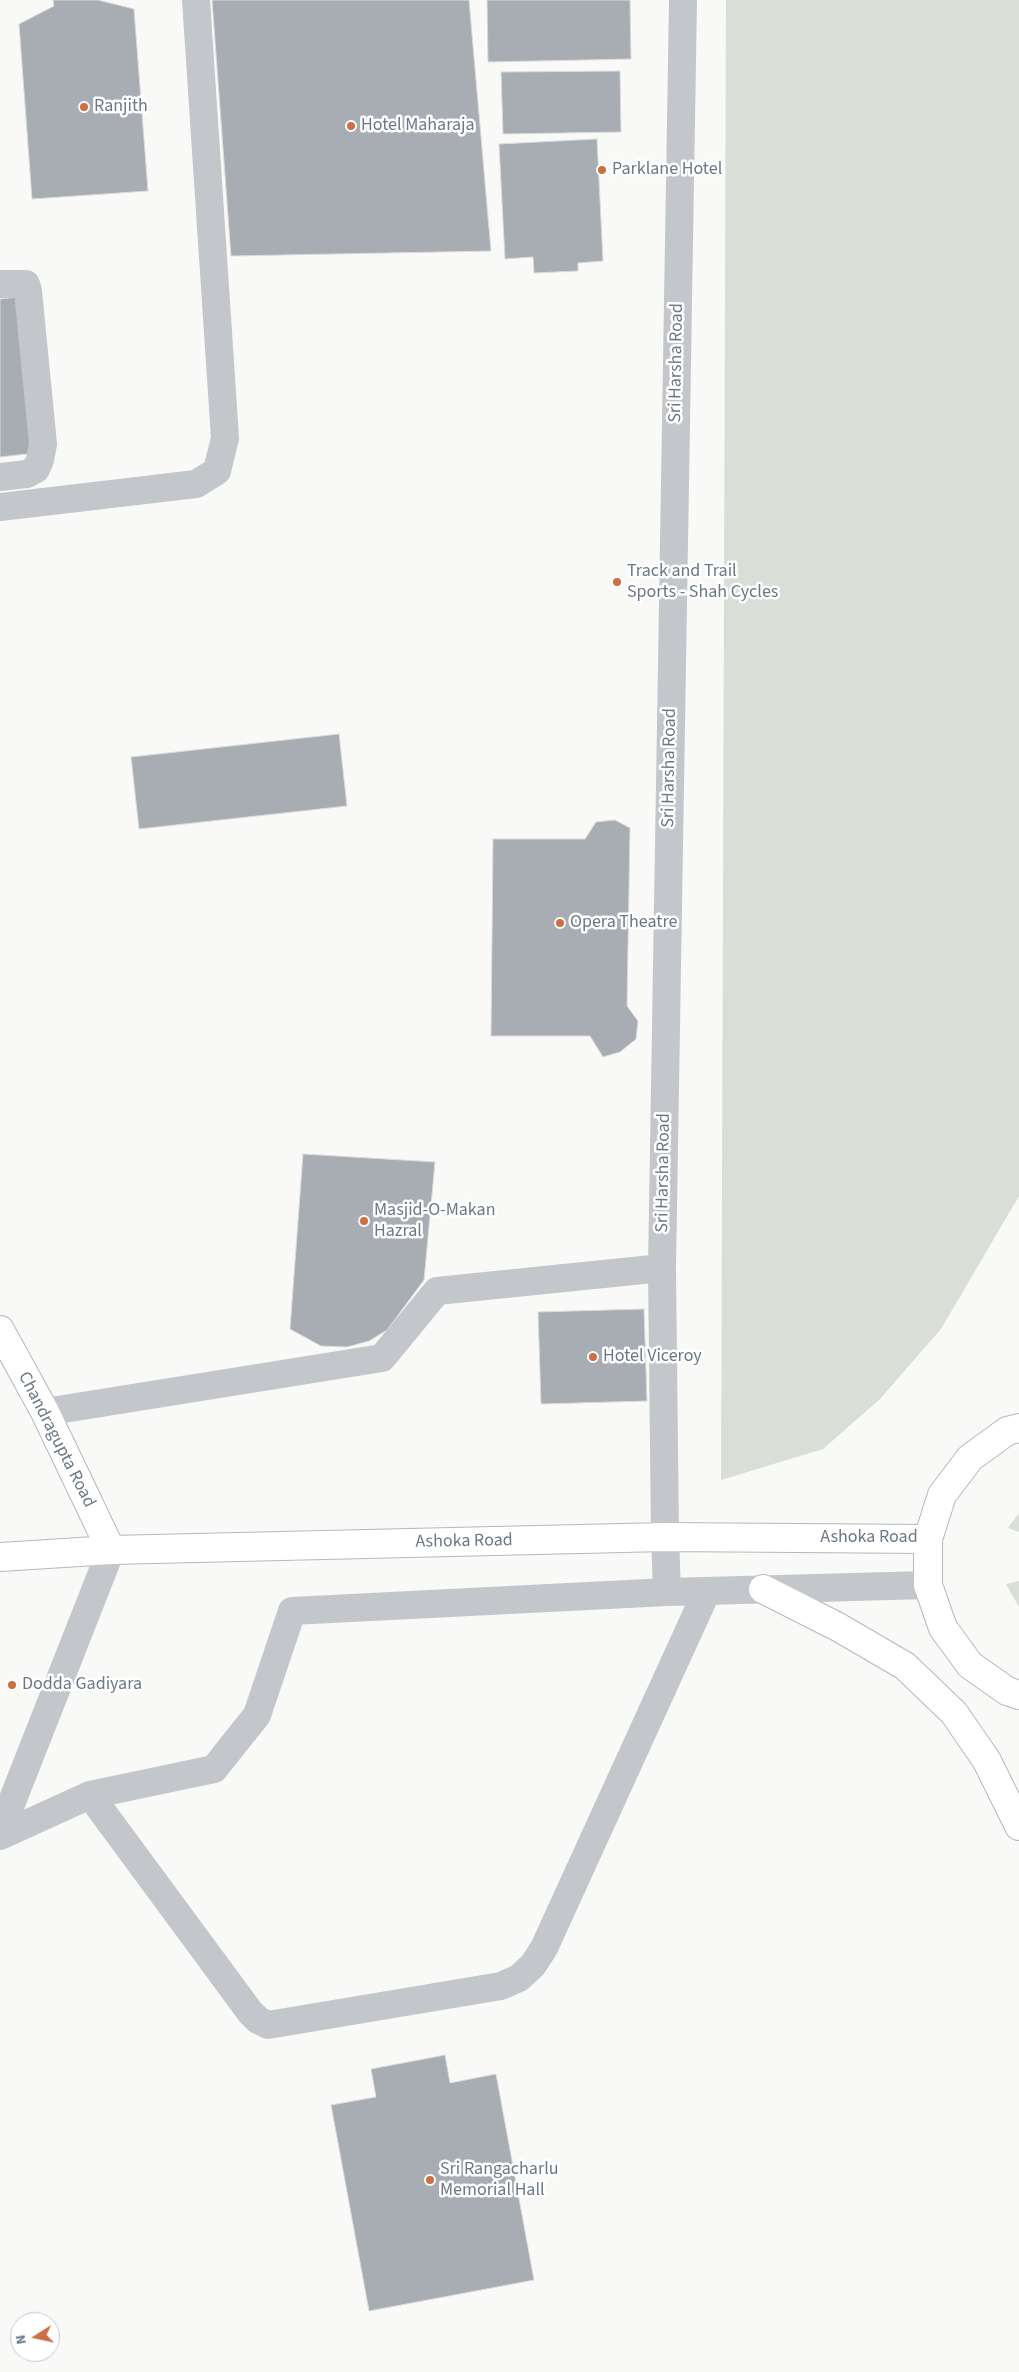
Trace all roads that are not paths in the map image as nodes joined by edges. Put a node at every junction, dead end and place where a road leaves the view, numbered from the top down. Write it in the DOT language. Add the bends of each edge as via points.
graph roads {
  1 [pos="196,0"];
  2 [pos="683,0"];
  3 [pos="0,284"];
  4 [pos="0,477"];
  5 [pos="0,507"];
  6 [pos="662,1268"];
  7 [pos="0,1330"];
  8 [pos="44,1412"];
  9 [pos="1019,1428"];
  10 [pos="665,1537"];
  11 [pos="928,1539"];
  12 [pos="111,1550"];
  13 [pos="0,1557"];
  14 [pos="928,1585"];
  15 [pos="763,1589"];
  16 [pos="707,1591"];
  17 [pos="667,1592"];
  18 [pos="1019,1695"];
  19 [pos="90,1795"];
  20 [pos="1019,1826"];
  21 [pos="0,1832"];
  22 [pos="0,1836"];
  1 -- 5 [label="street" via="225,438 217,471 196,484"];
  2 -- 6 [label="street, Sri Harsha Road"];
  3 -- 4 [label="street" via="26,284 28,291 43,444 36,469 27,474"];
  6 -- 8 [label="street" via="437,1291 382,1358"];
  6 -- 10 [label="street, Sri Harsha Road"];
  7 -- 8 [label="main road, Chandragupta Road"];
  8 -- 12 [label="main road, Chandragupta Road"];
  9 -- 11 [label="main road" via="1007,1431 970,1458 942,1495"];
  10 -- 11 [label="main road, Ashoka Road"];
  10 -- 12 [label="main road, Ashoka Road"];
  10 -- 17 [label="street, Sri Harsha Road"];
  11 -- 14 [label="main road"];
  12 -- 13 [label="main road, Ashoka Road"];
  12 -- 21 [label="street"];
  14 -- 15 [label="street"];
  14 -- 18 [label="main road" via="943,1628 970,1665"];
  15 -- 16 [label="street"];
  15 -- 20 [label="main road" via="905,1666 954,1714 987,1761"];
  16 -- 17 [label="street"];
  16 -- 19 [label="street" via="544,1948 519,1978 501,1986 268,2025 250,2012"];
  17 -- 19 [label="street" via="292,1611 256,1715 214,1769"];
  19 -- 22 [label="street"];
}
